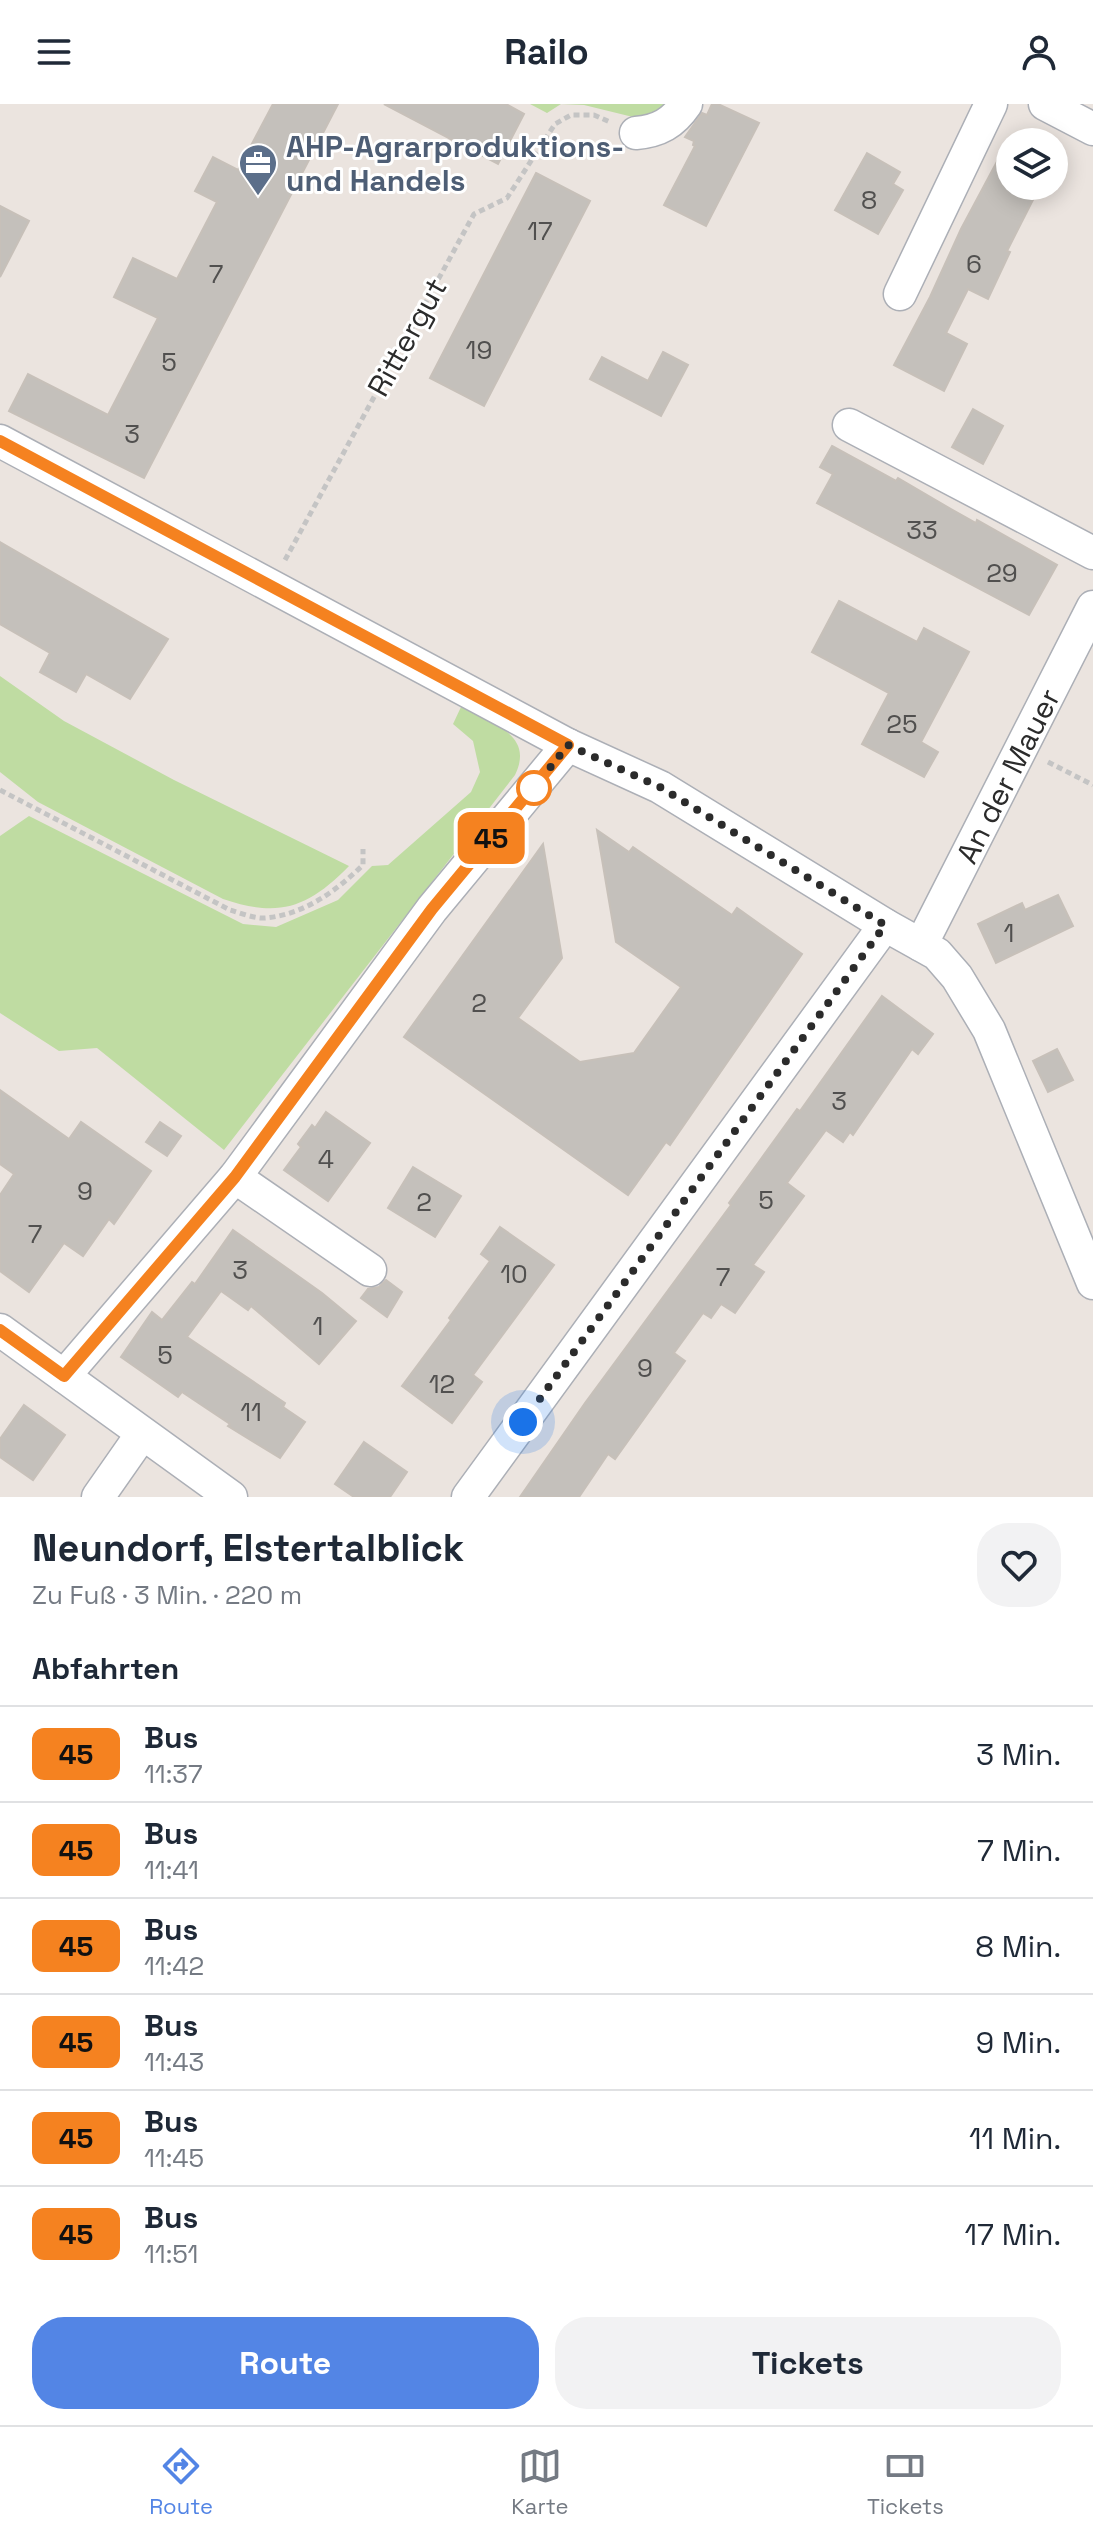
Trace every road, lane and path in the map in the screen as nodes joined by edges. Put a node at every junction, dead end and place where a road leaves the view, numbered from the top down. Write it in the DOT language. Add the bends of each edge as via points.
graph roads {
  1 [pos="686,104"];
  2 [pos="991,104"];
  3 [pos="1045,104"];
  4 [pos="571,115"];
  5 [pos="1093,129"];
  6 [pos="636,133"];
  7 [pos="900,294"];
  8 [pos="849,425"];
  9 [pos="5,455"];
  10 [pos="1093,553"];
  11 [pos="271,585"];
  12 [pos="1093,607"];
  13 [pos="568,745"];
  14 [pos="1022,749"];
  15 [pos="1093,785"];
  16 [pos="0,790"];
  17 [pos="363,849"];
  18 [pos="885,925"];
  19 [pos="921,945"];
  20 [pos="235,1177"];
  21 [pos="370,1270"];
  22 [pos="1093,1283"];
  23 [pos="0,1330"];
  24 [pos="64,1376"];
  25 [pos="142,1434"];
  26 [pos="98,1497"];
  27 [pos="231,1497"];
  28 [pos="468,1497"];
  1 -- 6 [label="street" via="675,120 652,132"];
  2 -- 7 [label="street"];
  3 -- 5 [label="street"];
  4 -- 11 [label="path, Rittergut" via="555,124 507,198 474,214"];
  8 -- 10 [label="street"];
  9 -- 11 [label="street"];
  11 -- 13 [label="street"];
  12 -- 14 [label="street, An der Mauer"];
  13 -- 18 [label="street" via="660,787"];
  13 -- 20 [label="street" via="432,909"];
  14 -- 15 [label="path"];
  14 -- 19 [label="street, An der Mauer"];
  16 -- 17 [label="path" via="230,910 264,918 301,910 340,887 363,865"];
  18 -- 19 [label="street"];
  18 -- 28 [label="street"];
  19 -- 22 [label="street" via="957,977 989,1030"];
  20 -- 21 [label="street"];
  20 -- 24 [label="street"];
  23 -- 24 [label="street"];
  24 -- 25 [label="street"];
  25 -- 26 [label="street"];
  25 -- 27 [label="street"];
}
